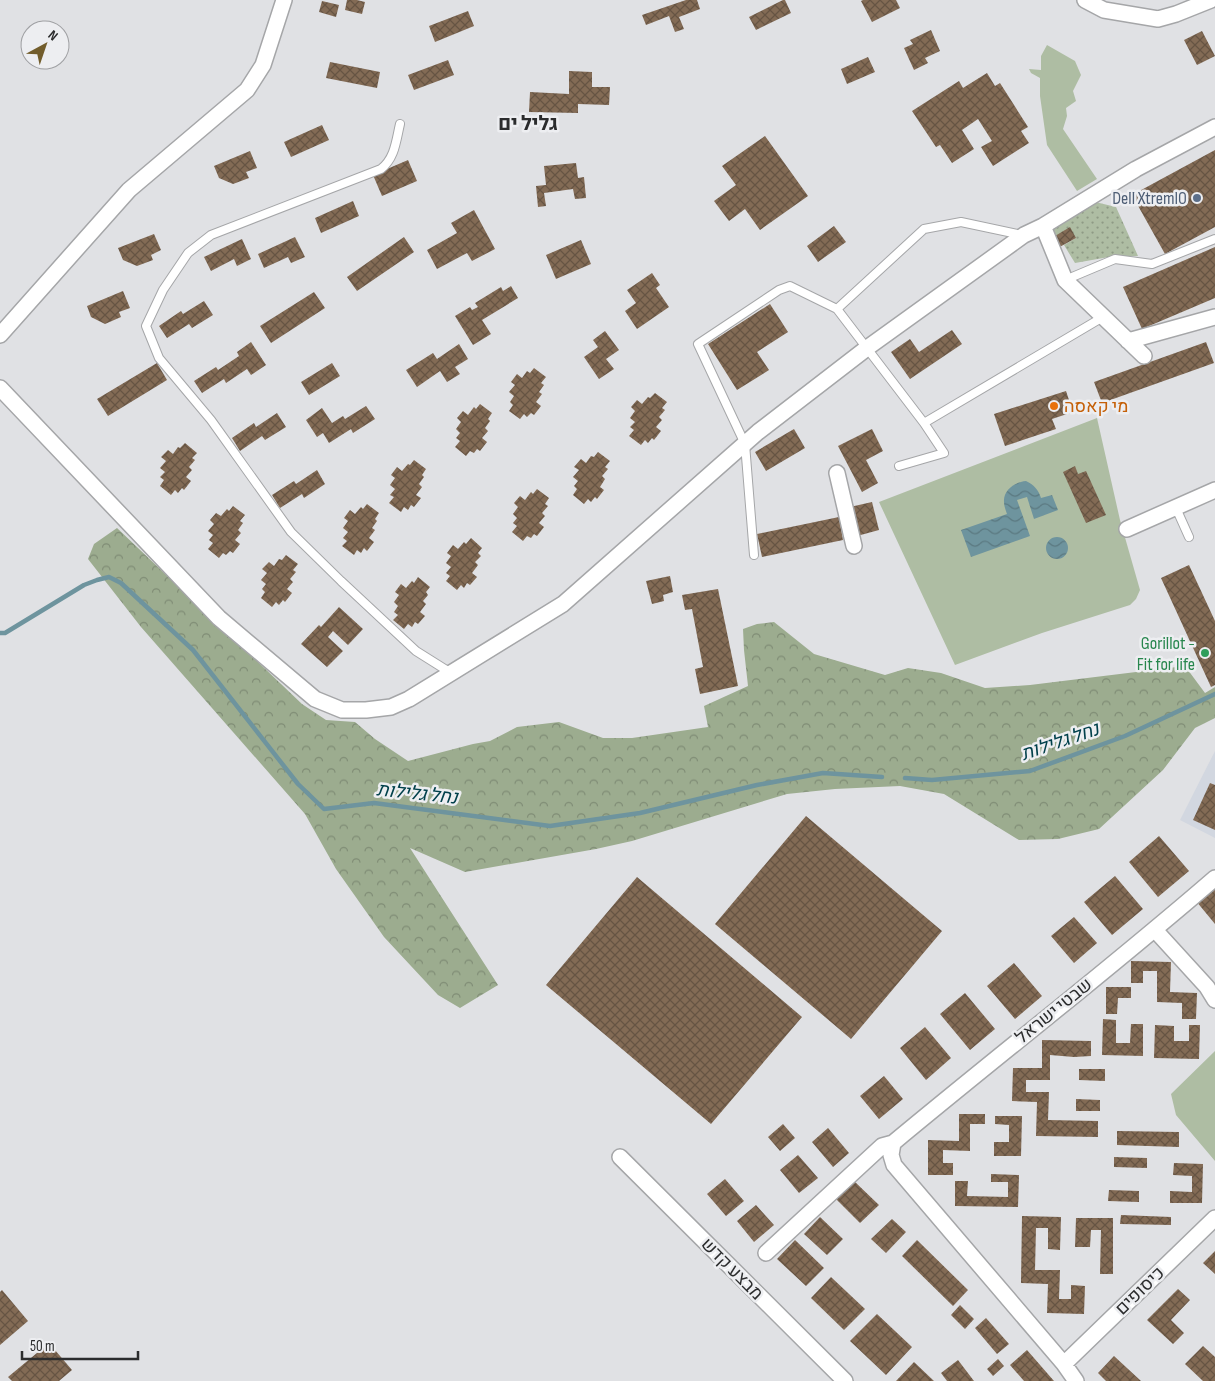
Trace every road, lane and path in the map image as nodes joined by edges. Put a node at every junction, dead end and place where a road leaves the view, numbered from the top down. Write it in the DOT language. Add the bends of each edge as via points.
graph roads {
  1 [pos="284,0"];
  2 [pos="1085,0"];
  3 [pos="1211,0"];
  4 [pos="400,124"];
  5 [pos="1215,127"];
  6 [pos="1043,226"];
  7 [pos="1024,235"];
  8 [pos="1215,239"];
  9 [pos="1065,280"];
  10 [pos="837,309"];
  11 [pos="1103,317"];
  12 [pos="1213,321"];
  13 [pos="0,335"];
  14 [pos="1128,341"];
  15 [pos="867,348"];
  16 [pos="1144,356"];
  17 [pos="0,388"];
  18 [pos="924,423"];
  19 [pos="745,444"];
  20 [pos="899,466"];
  21 [pos="836,473"];
  22 [pos="1215,490"];
  23 [pos="1176,508"];
  24 [pos="1128,529"];
  25 [pos="1189,537"];
  26 [pos="854,546"];
  27 [pos="754,555"];
  28 [pos="452,672"];
  29 [pos="1215,878"];
  30 [pos="1155,930"];
  31 [pos="1215,1000"];
  32 [pos="893,1143"];
  33 [pos="620,1157"];
  34 [pos="1215,1218"];
  35 [pos="766,1254"];
  36 [pos="1064,1364"];
  37 [pos="845,1381"];
  38 [pos="1076,1381"];
  1 -- 13 [label="street" via="263,65 247,90 129,190"];
  2 -- 3 [label="street" via="1104,10 1158,19"];
  4 -- 28 [label="lane" via="393,155 381,170 211,235 188,253 163,290 146,326 159,358 211,420 291,532 416,651"];
  5 -- 6 [label="street" via="1136,169"];
  6 -- 7 [label="street"];
  6 -- 9 [label="street"];
  7 -- 10 [label="lane" via="961,222 924,229"];
  7 -- 15 [label="street"];
  8 -- 9 [label="lane" via="1152,264 1115,259"];
  9 -- 11 [label="street"];
  10 -- 15 [label="lane"];
  10 -- 19 [label="lane" via="790,286 698,344"];
  11 -- 14 [label="street"];
  11 -- 18 [label="lane"];
  12 -- 14 [label="street"];
  14 -- 16 [label="street"];
  15 -- 18 [label="lane"];
  15 -- 19 [label="street"];
  17 -- 28 [label="street" via="219,618 315,699 342,710 391,707"];
  18 -- 20 [label="lane" via="944,454"];
  19 -- 27 [label="lane"];
  19 -- 28 [label="street" via="563,604"];
  21 -- 26 [label="street"];
  22 -- 23 [label="street"];
  23 -- 24 [label="street"];
  23 -- 25 [label="lane"];
  29 -- 30 [label="street, שבטי ישראל"];
  30 -- 31 [label="street"];
  30 -- 32 [label="street, שבטי ישראל"];
  32 -- 35 [label="street, שבטי ישראל" via="882,1146"];
  32 -- 36 [label="street" via="894,1165"];
  33 -- 37 [label="street, מבצע קדש"];
  34 -- 36 [label="street, כיסופים"];
  36 -- 38 [label="street"];
}
